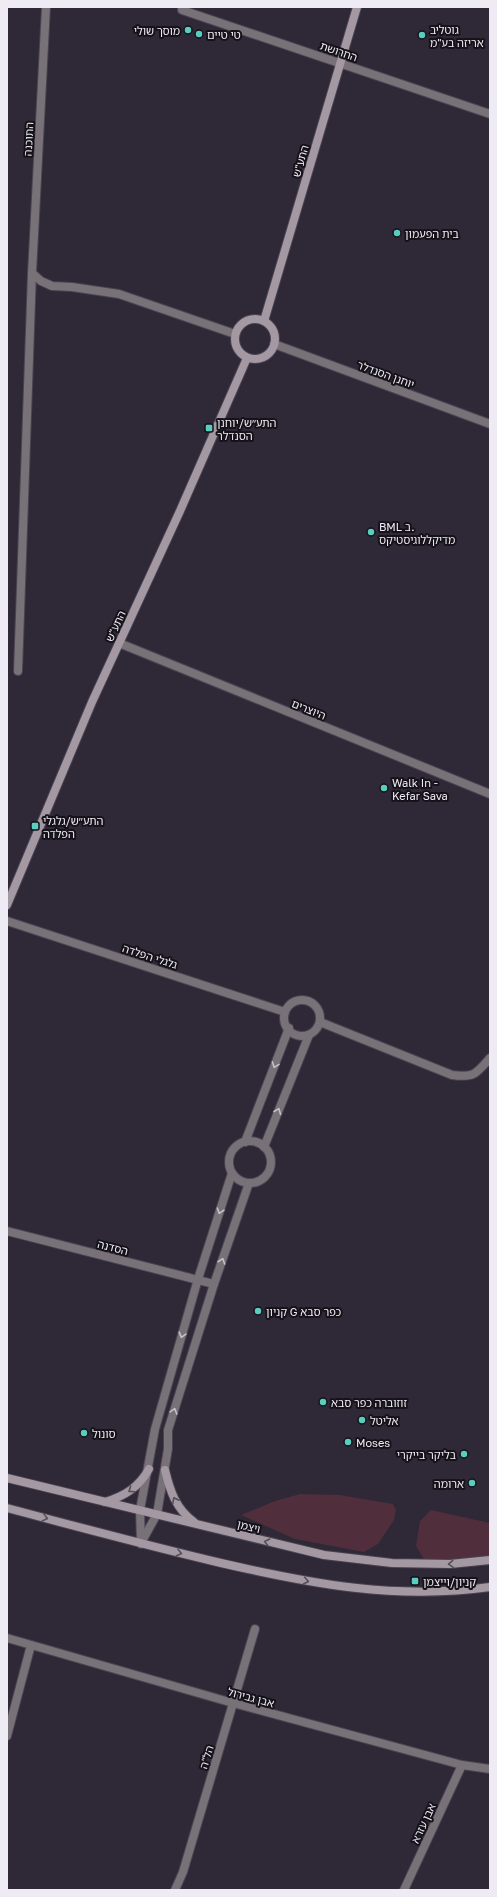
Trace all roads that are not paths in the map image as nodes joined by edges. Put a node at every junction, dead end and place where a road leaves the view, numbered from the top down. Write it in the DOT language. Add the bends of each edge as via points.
graph roads {
  1 [pos="46,7"];
  2 [pos="358,7"];
  3 [pos="182,8"];
  4 [pos="340,63"];
  5 [pos="490,114"];
  6 [pos="32,273"];
  7 [pos="264,321"];
  8 [pos="235,334"];
  9 [pos="274,344"];
  10 [pos="247,358"];
  11 [pos="490,424"];
  12 [pos="119,643"];
  13 [pos="18,670"];
  14 [pos="490,794"];
  15 [pos="7,905"];
  16 [pos="7,921"];
  17 [pos="286,1012"];
  18 [pos="320,1022"];
  19 [pos="289,1028"];
  20 [pos="309,1035"];
  21 [pos="490,1058"];
  22 [pos="246,1142"];
  23 [pos="264,1147"];
  24 [pos="232,1174"];
  25 [pos="249,1183"];
  26 [pos="7,1231"];
  27 [pos="198,1279"];
  28 [pos="214,1284"];
  29 [pos="155,1429"];
  30 [pos="168,1449"];
  31 [pos="149,1469"];
  32 [pos="165,1470"];
  33 [pos="7,1478"];
  34 [pos="104,1502"];
  35 [pos="7,1508"];
  36 [pos="140,1510"];
  37 [pos="157,1514"];
  38 [pos="197,1524"];
  39 [pos="141,1544"];
  40 [pos="490,1560"];
  41 [pos="490,1587"];
  42 [pos="255,1629"];
  43 [pos="7,1638"];
  44 [pos="31,1645"];
  45 [pos="233,1704"];
  46 [pos="7,1736"];
  47 [pos="462,1765"];
  48 [pos="490,1769"];
  49 [pos="175,1890"];
  50 [pos="404,1890"];
  1 -- 6 [label="street, התוכנה"];
  2 -- 4 [label="main road, התע\"ש"];
  3 -- 4 [label="street, החרושת"];
  4 -- 5 [label="street, החרושת"];
  4 -- 7 [label="main road, התע\"ש"];
  6 -- 8 [label="street" via="52,286 72,286 119,294"];
  6 -- 13 [label="street, התוכנה"];
  7 -- 8 [label="main road" via="246,321"];
  7 -- 9 [label="main road" via="273,330"];
  8 -- 10 [label="main road" via="236,345"];
  9 -- 10 [label="main road" via="267,355 254,359"];
  9 -- 11 [label="street, יוחנן הסנדלר"];
  10 -- 12 [label="main road, התע\"ש"];
  12 -- 14 [label="street, היוצרים"];
  12 -- 15 [label="main road, התע\"ש"];
  16 -- 17 [label="street, גלגלי הפלדה"];
  17 -- 18 [label="street" via="293,1003 304,1000 318,1010"];
  17 -- 19 [label="street" via="286,1023"];
  18 -- 20 [label="street"];
  18 -- 21 [label="street" via="452,1075 468,1077"];
  19 -- 20 [label="street" via="297,1035"];
  19 -- 22 [label="street, one-way"];
  23 -- 20 [label="street, one-way"];
  22 -- 23 [label="street"];
  22 -- 24 [label="street" via="239,1145 231,1154 229,1161"];
  23 -- 25 [label="street" via="270,1158 269,1171 260,1180"];
  24 -- 25 [label="street"];
  24 -- 27 [label="street, one-way"];
  28 -- 25 [label="street, one-way"];
  26 -- 27 [label="street, הסדנה"];
  27 -- 28 [label="street, הסדנה"];
  27 -- 29 [label="street, one-way"];
  30 -- 28 [label="street, one-way" via="168,1430"];
  29 -- 30 [label="street"];
  29 -- 31 [label="street"];
  30 -- 32 [label="street"];
  31 -- 34 [label="main road, one-way" via="134,1488"];
  31 -- 36 [label="street"];
  32 -- 37 [label="street"];
  38 -- 32 [label="main road, one-way" via="188,1518 176,1502"];
  33 -- 34 [label="main road, ויצמן"];
  34 -- 36 [label="main road, ויצמן"];
  35 -- 39 [label="main road, one-way"];
  36 -- 37 [label="main road, ויצמן"];
  36 -- 39 [label="street"];
  37 -- 38 [label="main road, ויצמן"];
  37 -- 39 [label="street"];
  40 -- 38 [label="main road, ויצמן, one-way" via="429,1564 354,1560 294,1549"];
  39 -- 41 [label="main road, one-way" via="271,1574 355,1589 425,1592"];
  42 -- 45 [label="street, הל\"ה"];
  43 -- 44 [label="street, אבן גבירול"];
  44 -- 45 [label="street, אבן גבירול"];
  44 -- 46 [label="street"];
  45 -- 47 [label="street, אבן גבירול"];
  45 -- 49 [label="street, הל\"ה" via="183,1872"];
  47 -- 48 [label="street, אבן גבירול"];
  47 -- 50 [label="street, אבן עזרא"];
}
